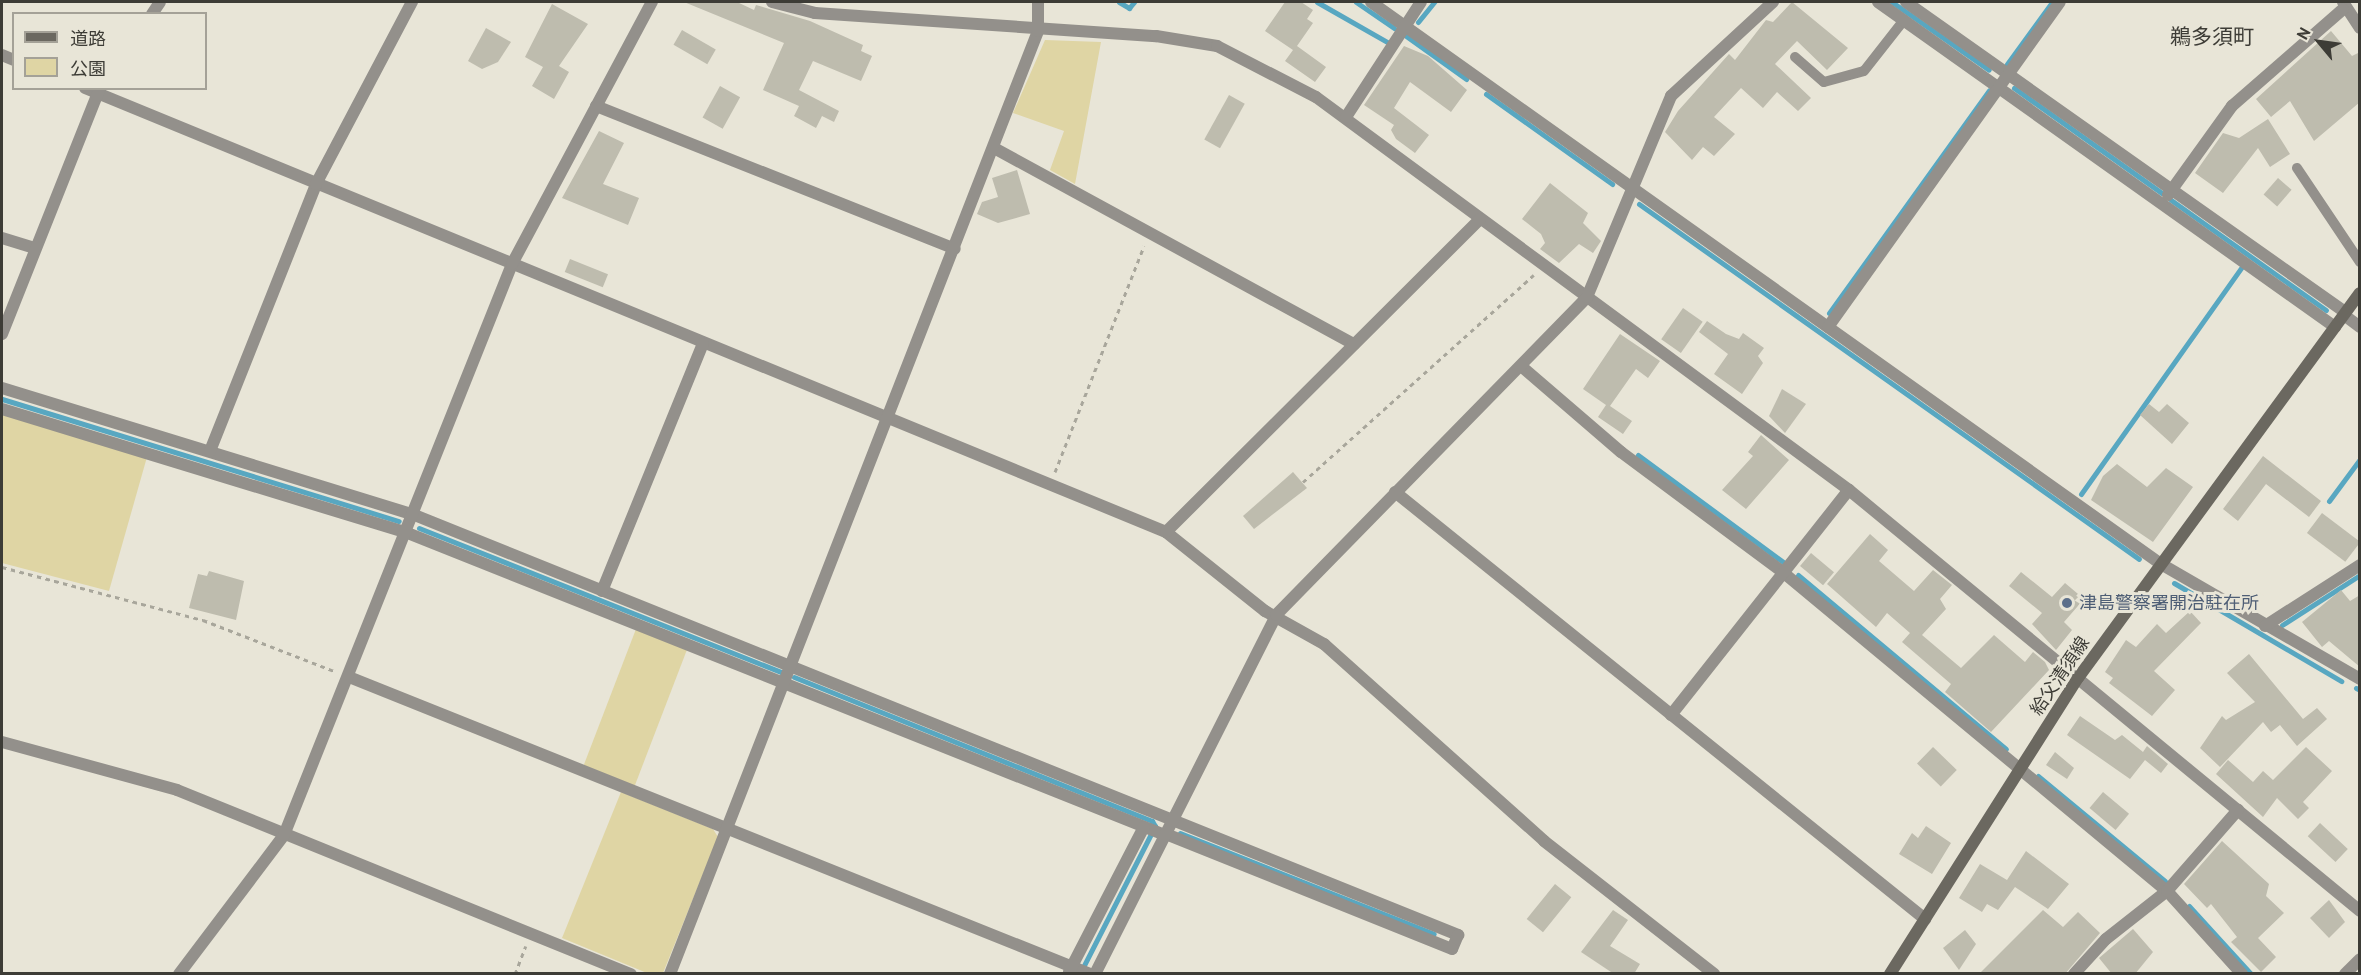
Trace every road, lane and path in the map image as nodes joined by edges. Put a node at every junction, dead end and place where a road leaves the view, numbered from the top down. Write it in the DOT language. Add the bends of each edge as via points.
graph roads {
  1 [pos="412,2"];
  2 [pos="651,2"];
  3 [pos="772,2"];
  4 [pos="1038,2"];
  5 [pos="1371,2"];
  6 [pos="1421,2"];
  7 [pos="1773,2"];
  8 [pos="1878,2"];
  9 [pos="1906,2"];
  10 [pos="2060,2"];
  11 [pos="2343,5"];
  12 [pos="1904,20"];
  13 [pos="1404,24"];
  14 [pos="2360,28"];
  15 [pos="1038,31"];
  16 [pos="1795,57"];
  17 [pos="2008,74"];
  18 [pos="1999,88"];
  19 [pos="94,90"];
  20 [pos="596,106"];
  21 [pos="1347,117"];
  22 [pos="994,148"];
  23 [pos="2297,168"];
  24 [pos="316,184"];
  25 [pos="1630,186"];
  26 [pos="2172,190"];
  27 [pos="2162,204"];
  28 [pos="1480,219"];
  29 [pos="1150,232"];
  30 [pos="2,238"];
  31 [pos="35,248"];
  32 [pos="955,249"];
  33 [pos="2360,262"];
  34 [pos="512,264"];
  35 [pos="1544,266"];
  36 [pos="2360,293"];
  37 [pos="1587,297"];
  38 [pos="2344,314"];
  39 [pos="1828,327"];
  40 [pos="2335,327"];
  41 [pos="2360,327"];
  42 [pos="2,334"];
  43 [pos="703,344"];
  44 [pos="1354,344"];
  45 [pos="1521,366"];
  46 [pos="2,388"];
  47 [pos="2,409"];
  48 [pos="890,419"];
  49 [pos="210,451"];
  50 [pos="1303,482"];
  51 [pos="1050,484"];
  52 [pos="1849,490"];
  53 [pos="1395,492"];
  54 [pos="412,514"];
  55 [pos="405,532"];
  56 [pos="1166,532"];
  57 [pos="2161,564"];
  58 [pos="2360,564"];
  59 [pos="2,567"];
  60 [pos="1785,574"];
  61 [pos="602,591"];
  62 [pos="1276,615"];
  63 [pos="2265,626"];
  64 [pos="791,667"];
  65 [pos="349,677"];
  66 [pos="2078,678"];
  67 [pos="2360,679"];
  68 [pos="784,684"];
  69 [pos="1671,715"];
  70 [pos="2,742"];
  71 [pos="2020,769"];
  72 [pos="2238,810"];
  73 [pos="727,829"];
  74 [pos="1159,830"];
  75 [pos="284,835"];
  76 [pos="2167,891"];
  77 [pos="2358,906"];
  78 [pos="1925,919"];
  79 [pos="531,933"];
  80 [pos="2360,959"];
  81 [pos="1079,971"];
  82 [pos="179,974"];
  83 [pos="514,974"];
  84 [pos="630,974"];
  85 [pos="670,974"];
  86 [pos="1095,974"];
  87 [pos="1714,974"];
  88 [pos="1890,974"];
  89 [pos="2074,974"];
  90 [pos="2242,974"];
  91 [pos="2345,974"];
  1 -- 24 [label="street"];
  2 -- 20 [label="street"];
  3 -- 15 [label="street" via="815,14"];
  4 -- 15 [label="street"];
  5 -- 13 [label="street"];
  6 -- 13 [label="street"];
  7 -- 25 [label="street" via="1671,96"];
  8 -- 12 [label="street"];
  9 -- 17 [label="street"];
  10 -- 17 [label="street"];
  11 -- 14 [label="street"];
  11 -- 26 [label="street" via="2232,106"];
  12 -- 16 [label="lane" via="1864,71 1824,82"];
  12 -- 18 [label="street"];
  13 -- 21 [label="street"];
  13 -- 25 [label="street"];
  15 -- 21 [label="street" via="1156,36 1217,46"];
  15 -- 22 [label="street"];
  17 -- 18 [label="street"];
  17 -- 26 [label="street"];
  18 -- 27 [label="street"];
  18 -- 39 [label="street"];
  19 -- 24 [label="street"];
  19 -- 31 [label="street"];
  20 -- 32 [label="street"];
  20 -- 34 [label="street"];
  21 -- 28 [label="street"];
  22 -- 29 [label="street"];
  22 -- 32 [label="street"];
  23 -- 33 [label="lane"];
  24 -- 34 [label="street"];
  24 -- 49 [label="street"];
  25 -- 37 [label="street"];
  25 -- 39 [label="street"];
  26 -- 27 [label="street"];
  26 -- 38 [label="street"];
  27 -- 40 [label="street"];
  28 -- 35 [label="street"];
  28 -- 44 [label="street"];
  29 -- 44 [label="street"];
  29 -- 51 [label="path"];
  30 -- 31 [label="street"];
  31 -- 42 [label="street"];
  32 -- 48 [label="street"];
  34 -- 43 [label="street"];
  34 -- 54 [label="street"];
  35 -- 37 [label="street"];
  35 -- 50 [label="path"];
  36 -- 38 [label="main road, 給父清須線"];
  37 -- 45 [label="street"];
  37 -- 52 [label="street"];
  38 -- 40 [label="main road, 給父清須線"];
  38 -- 41 [label="street"];
  39 -- 57 [label="street"];
  40 -- 57 [label="main road, 給父清須線"];
  43 -- 48 [label="street"];
  43 -- 61 [label="street"];
  44 -- 56 [label="street"];
  45 -- 53 [label="street"];
  45 -- 60 [label="street" via="1622,452"];
  46 -- 49 [label="street"];
  47 -- 55 [label="street"];
  48 -- 51 [label="street"];
  48 -- 64 [label="street"];
  49 -- 54 [label="street"];
  51 -- 56 [label="street"];
  52 -- 60 [label="street"];
  52 -- 66 [label="street"];
  53 -- 62 [label="street"];
  53 -- 69 [label="street"];
  54 -- 55 [label="street"];
  54 -- 61 [label="street"];
  55 -- 65 [label="street"];
  55 -- 68 [label="street"];
  56 -- 62 [label="street"];
  57 -- 63 [label="street"];
  57 -- 66 [label="main road, 給父清須線"];
  58 -- 63 [label="street"];
  59 -- 65 [label="path" via="203,620"];
  60 -- 69 [label="street"];
  60 -- 71 [label="street"];
  61 -- 64 [label="street"];
  62 -- 74 [label="street"];
  62 -- 87 [label="street" via="1324,644 1544,841"];
  63 -- 67 [label="street"];
  64 -- 68 [label="street"];
  64 -- 74 [label="street"];
  65 -- 73 [label="street"];
  65 -- 75 [label="street"];
  66 -- 71 [label="main road, 給父清須線"];
  66 -- 72 [label="street"];
  68 -- 73 [label="street"];
  68 -- 74 [label="street"];
  69 -- 78 [label="street"];
  70 -- 75 [label="street" via="177,790"];
  71 -- 76 [label="street"];
  71 -- 78 [label="main road, 給父清須線"];
  72 -- 76 [label="street"];
  72 -- 77 [label="street"];
  73 -- 81 [label="street"];
  73 -- 85 [label="street"];
  74 -- 74 [label="street" via="1458,935 1452,949"];
  74 -- 81 [label="street"];
  74 -- 86 [label="street"];
  75 -- 79 [label="street"];
  75 -- 82 [label="street"];
  76 -- 89 [label="street" via="2106,939"];
  76 -- 90 [label="street"];
  78 -- 88 [label="main road, 給父清須線"];
  79 -- 83 [label="path"];
  79 -- 84 [label="street"];
  80 -- 91 [label="street"];
}
